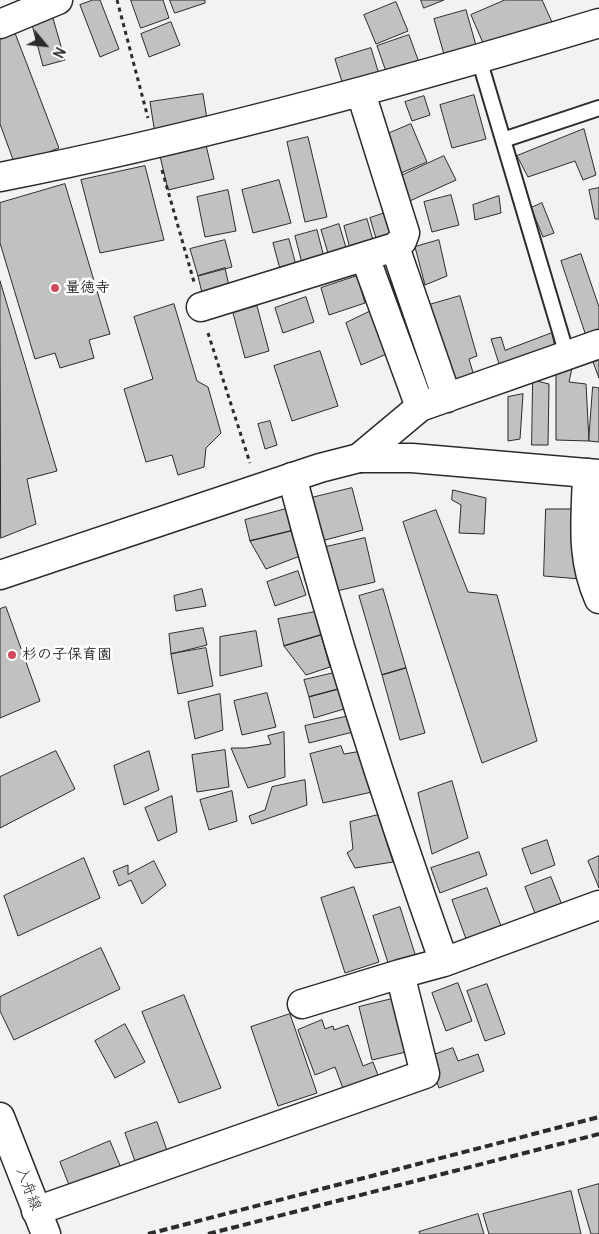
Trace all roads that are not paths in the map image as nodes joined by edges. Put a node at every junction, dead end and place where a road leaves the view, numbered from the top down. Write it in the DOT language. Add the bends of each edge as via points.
graph roads {
  1 [pos="58,0"];
  2 [pos="599,23"];
  3 [pos="0,24"];
  4 [pos="479,59"];
  5 [pos="361,93"];
  6 [pos="599,108"];
  7 [pos="503,140"];
  8 [pos="0,177"];
  9 [pos="395,247"];
  10 [pos="365,257"];
  11 [pos="201,307"];
  12 [pos="599,344"];
  13 [pos="567,355"];
  14 [pos="447,398"];
  15 [pos="420,407"];
  16 [pos="358,458"];
  17 [pos="593,473"];
  18 [pos="292,477"];
  19 [pos="0,575"];
  20 [pos="599,600"];
  21 [pos="599,905"];
  22 [pos="444,962"];
  23 [pos="400,974"];
  24 [pos="302,1004"];
  25 [pos="0,1117"];
  26 [pos="41,1223"];
  1 -- 3 [label="street"];
  2 -- 4 [label="street"];
  4 -- 5 [label="street"];
  4 -- 7 [label="lane"];
  5 -- 8 [label="street" via="156,145"];
  5 -- 9 [label="street" via="404,233 402,241"];
  6 -- 7 [label="lane"];
  7 -- 13 [label="lane"];
  9 -- 10 [label="street"];
  9 -- 14 [label="street"];
  10 -- 11 [label="street"];
  10 -- 15 [label="street"];
  12 -- 13 [label="street"];
  13 -- 14 [label="street"];
  14 -- 15 [label="street"];
  15 -- 16 [label="street"];
  16 -- 17 [label="street" via="412,458"];
  16 -- 18 [label="street"];
  17 -- 20 [label="street" via="585,544 589,576"];
  18 -- 19 [label="street"];
  18 -- 22 [label="street" via="360,716"];
  21 -- 22 [label="street"];
  22 -- 23 [label="street"];
  23 -- 24 [label="street"];
  23 -- 26 [label="street" via="425,1074"];
  25 -- 26 [label="street, 入舟線"];
}
